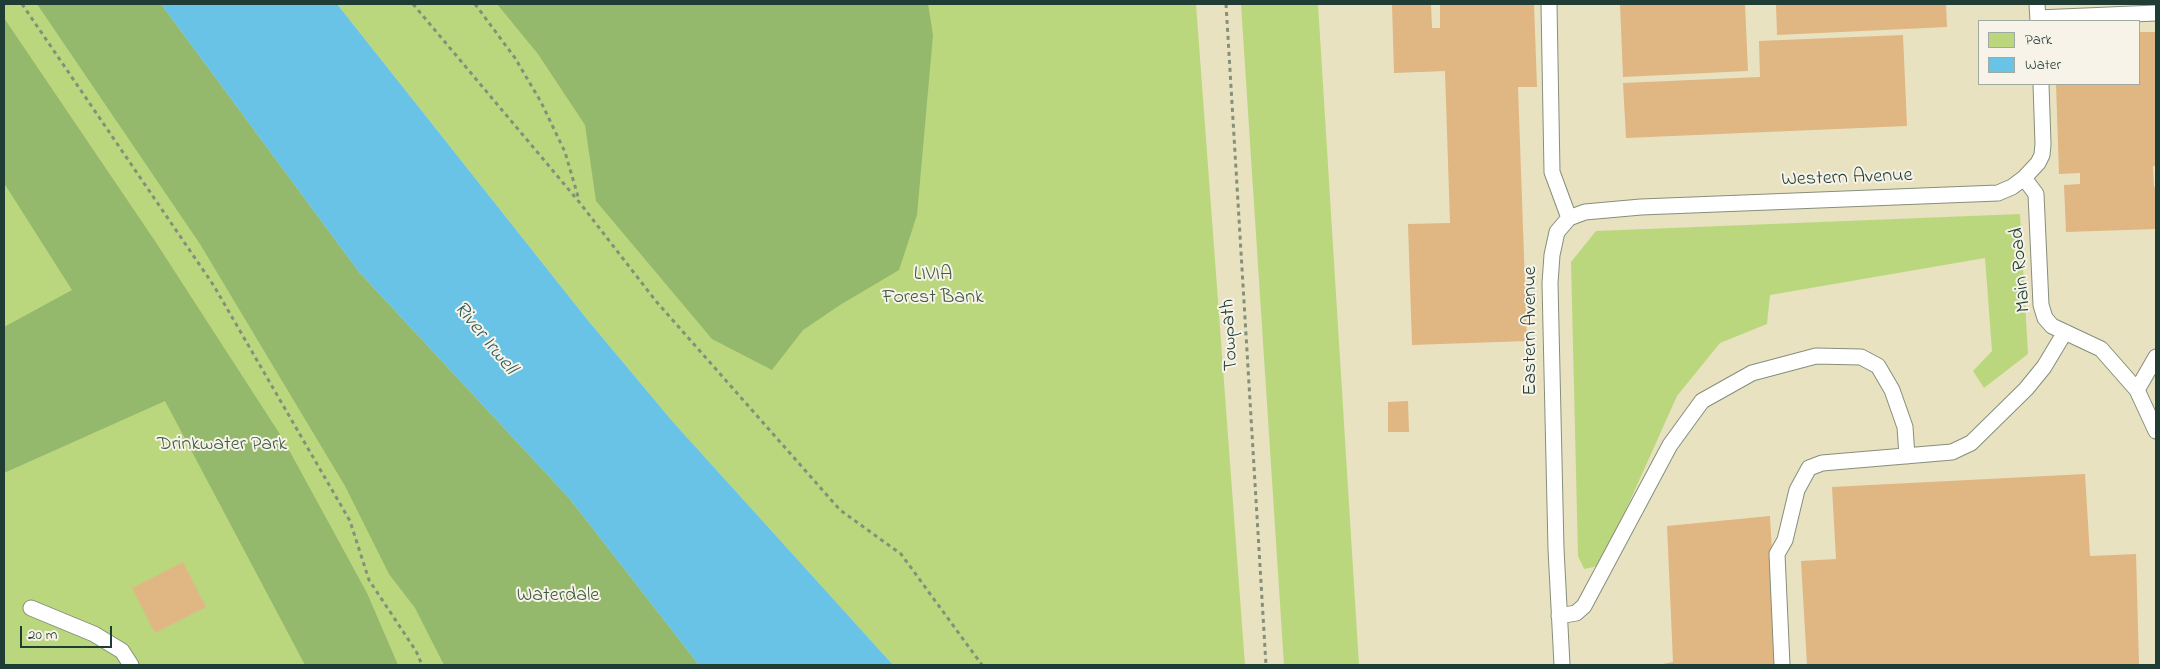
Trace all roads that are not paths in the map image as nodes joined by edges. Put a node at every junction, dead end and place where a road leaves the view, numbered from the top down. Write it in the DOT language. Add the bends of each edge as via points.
graph roads {
  1 [pos="1548,4"];
  2 [pos="2156,13"];
  3 [pos="2038,14"];
  4 [pos="2041,85"];
  5 [pos="2024,178"];
  6 [pos="1569,218"];
  7 [pos="2065,332"];
  8 [pos="2156,357"];
  9 [pos="2137,390"];
  10 [pos="2156,431"];
  11 [pos="1907,456"];
  12 [pos="31,608"];
  13 [pos="1559,616"];
  14 [pos="131,665"];
  15 [pos="1562,665"];
  16 [pos="1782,665"];
  1 -- 6 [label="lane" via="1552,172"];
  2 -- 3 [label="lane"];
  4 -- 5 [label="lane, Western Avenue" via="2042,155"];
  5 -- 6 [label="lane, Western Avenue" via="1998,192 1641,207 1585,212"];
  5 -- 7 [label="lane, Main Road" via="2036,194 2041,305 2052,326"];
  6 -- 13 [label="lane, Eastern Avenue" via="1557,232 1550,283"];
  7 -- 9 [label="lane, Main Road" via="2101,349"];
  7 -- 11 [label="lane" via="2026,389 1971,443 1952,452"];
  8 -- 9 [label="lane"];
  9 -- 10 [label="lane, Main Road"];
  11 -- 13 [label="lane" via="1905,427 1892,390 1878,366 1862,357 1816,356 1752,373 1702,401 1670,445 1584,606 1576,613"];
  11 -- 16 [label="lane" via="1822,463 1809,468 1797,490 1785,540 1777,554"];
  12 -- 14 [label="lane" via="94,634 122,651"];
  13 -- 15 [label="lane, Eastern Avenue"];
}
